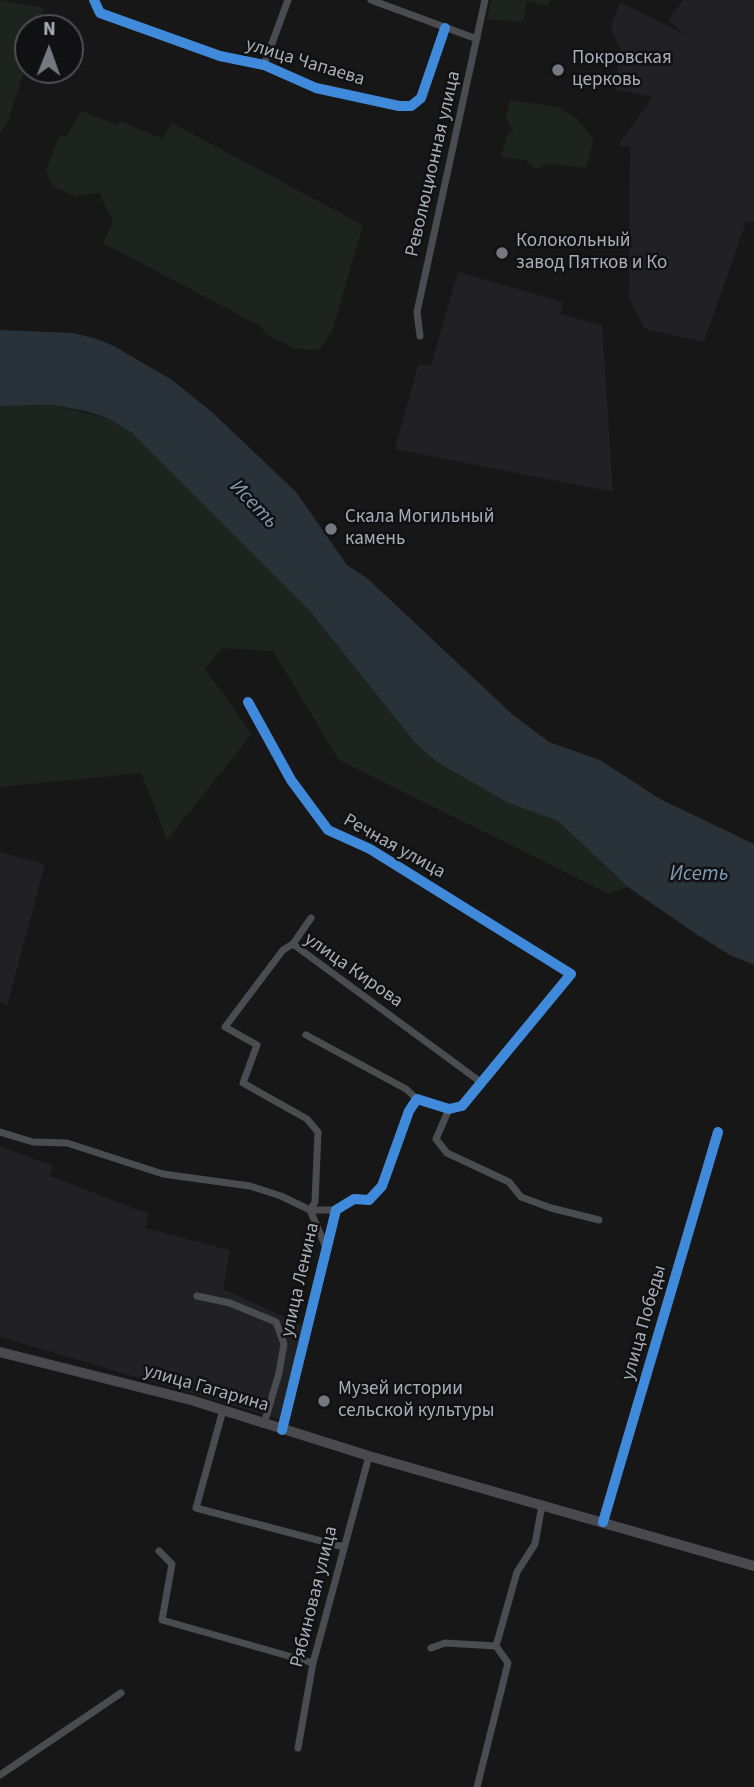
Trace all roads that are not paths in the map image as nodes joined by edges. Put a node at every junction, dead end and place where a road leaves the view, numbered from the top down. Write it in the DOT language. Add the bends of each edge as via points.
graph roads {
  1 [pos="94,0"];
  2 [pos="288,0"];
  3 [pos="371,0"];
  4 [pos="485,0"];
  5 [pos="445,28"];
  6 [pos="477,39"];
  7 [pos="264,65"];
  8 [pos="419,336"];
  9 [pos="248,702"];
  10 [pos="311,918"];
  11 [pos="293,944"];
  12 [pos="306,1035"];
  13 [pos="482,1083"];
  14 [pos="417,1099"];
  15 [pos="449,1109"];
  16 [pos="0,1132"];
  17 [pos="718,1132"];
  18 [pos="310,1210"];
  19 [pos="336,1210"];
  20 [pos="599,1220"];
  21 [pos="326,1246"];
  22 [pos="197,1296"];
  23 [pos="0,1352"];
  24 [pos="223,1410"];
  25 [pos="264,1424"];
  26 [pos="282,1430"];
  27 [pos="369,1457"];
  28 [pos="542,1505"];
  29 [pos="603,1522"];
  30 [pos="344,1546"];
  31 [pos="159,1551"];
  32 [pos="754,1566"];
  33 [pos="496,1646"];
  34 [pos="431,1648"];
  35 [pos="313,1663"];
  36 [pos="121,1693"];
  37 [pos="298,1748"];
  38 [pos="0,1774"];
  39 [pos="477,1787"];
  1 -- 7 [label="street, улица Чапаева" via="100,13 220,56"];
  2 -- 7 [label="street"];
  3 -- 5 [label="street"];
  4 -- 6 [label="street, Революционная улица"];
  5 -- 6 [label="street"];
  5 -- 7 [label="street, улица Чапаева" via="421,98 411,106 316,88"];
  6 -- 8 [label="street, Революционная улица" via="417,312"];
  9 -- 13 [label="street, Речная улица" via="291,780 328,830 370,849 571,974"];
  10 -- 11 [label="street"];
  11 -- 13 [label="street, улица Кирова"];
  11 -- 18 [label="street, улица Кирова" via="283,950 225,1027 257,1045 243,1083 307,1119 318,1132"];
  12 -- 14 [label="street"];
  13 -- 15 [label="street" via="461,1106"];
  14 -- 15 [label="street"];
  14 -- 19 [label="street, улица Ленина" via="382,1186 369,1200 354,1199"];
  15 -- 20 [label="street" via="436,1139 447,1153 509,1182 521,1197"];
  16 -- 18 [label="street" via="33,1142 67,1143 163,1174 250,1186"];
  17 -- 29 [label="street, улица Победы"];
  18 -- 19 [label="street"];
  18 -- 21 [label="street"];
  19 -- 21 [label="street, улица Ленина"];
  21 -- 26 [label="street, улица Ленина"];
  22 -- 25 [label="street" via="230,1303 276,1322 284,1344"];
  23 -- 24 [label="main road, улица Гагарина"];
  24 -- 25 [label="main road, улица Гагарина"];
  24 -- 30 [label="street" via="196,1508"];
  25 -- 26 [label="main road, улица Гагарина"];
  26 -- 27 [label="main road, улица Гагарина"];
  27 -- 28 [label="main road, улица Гагарина"];
  27 -- 30 [label="street, Рябиновая улица"];
  28 -- 29 [label="main road, улица Гагарина"];
  28 -- 33 [label="street" via="535,1544 517,1572"];
  29 -- 32 [label="main road, улица Гагарина"];
  30 -- 35 [label="street, Рябиновая улица"];
  31 -- 35 [label="street" via="172,1564 162,1620"];
  33 -- 34 [label="street" via="445,1643"];
  33 -- 39 [label="street" via="508,1663"];
  35 -- 37 [label="street, Рябиновая улица"];
  36 -- 38 [label="street"];
}
